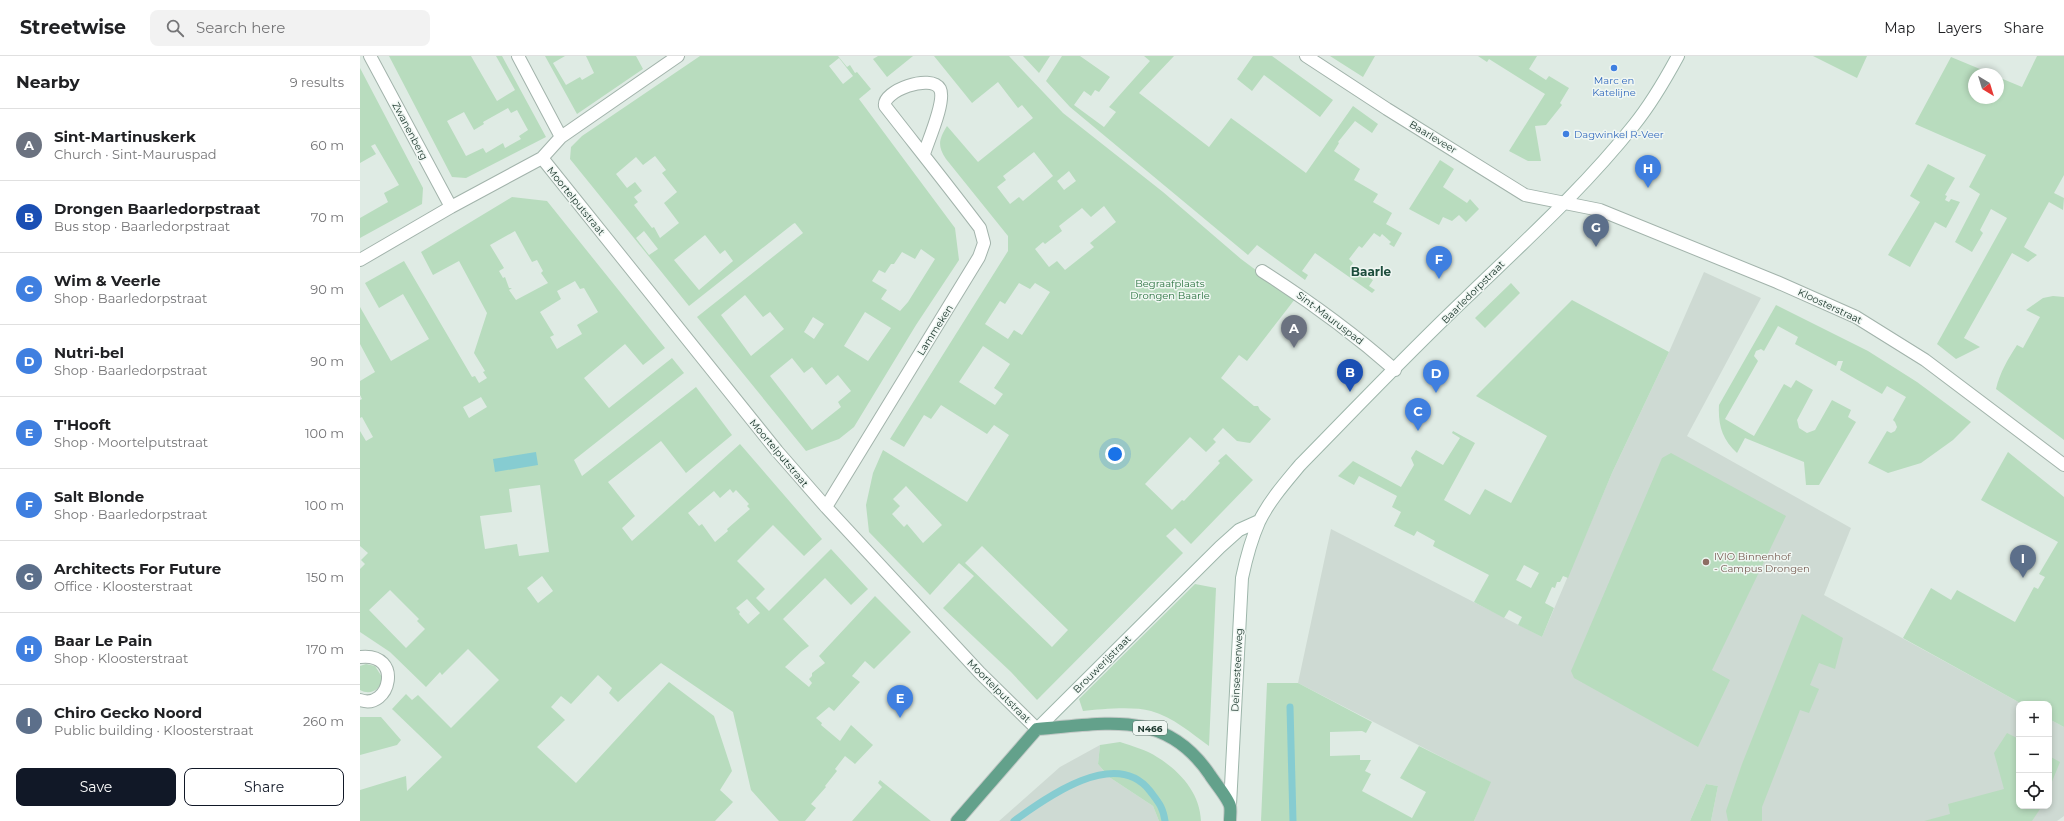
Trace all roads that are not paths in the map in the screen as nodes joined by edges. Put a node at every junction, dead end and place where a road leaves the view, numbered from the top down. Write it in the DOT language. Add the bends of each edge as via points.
graph roads {
  1 [pos="370,56"];
  2 [pos="518,56"];
  3 [pos="678,56"];
  4 [pos="1306,56"];
  5 [pos="1678,56"];
  6 [pos="561,137"];
  7 [pos="924,154"];
  8 [pos="542,158"];
  9 [pos="1566,202"];
  10 [pos="451,207"];
  11 [pos="360,260"];
  12 [pos="1262,271"];
  13 [pos="1395,370"];
  14 [pos="2064,465"];
  15 [pos="826,507"];
  16 [pos="1259,521"];
  17 [pos="360,656"];
  18 [pos="360,700"];
  19 [pos="1037,729"];
  20 [pos="1230,805"];
  21 [pos="957,821"];
  22 [pos="1230,821"];
  1 -- 10 [label="street, Zwanenberg"];
  2 -- 6 [label="street"];
  3 -- 6 [label="street, Moortelputstraat"];
  4 -- 9 [label="street, Baarleveer" via="1526,195"];
  5 -- 9 [label="street, Baarledorpstraat" via="1635,124"];
  6 -- 8 [label="street, Moortelputstraat"];
  7 -- 7 [label="street, Lammeken" via="885,106 891,95 923,82 934,83 942,94"];
  7 -- 15 [label="street, Lammeken" via="980,228 984,243 979,257"];
  8 -- 10 [label="street, Moortelputstraat"];
  8 -- 15 [label="street, Moortelputstraat" via="777,451"];
  9 -- 13 [label="street, Baarledorpstraat" via="1467,296"];
  9 -- 14 [label="street, Kloosterstraat" via="1600,210 1856,317 1925,360"];
  10 -- 11 [label="street, Moortelputstraat"];
  12 -- 13 [label="street, Sint-Mauruspad" via="1311,303"];
  13 -- 16 [label="street, Baarledorpstraat" via="1300,465"];
  15 -- 19 [label="street, Moortelputstraat" via="980,673"];
  16 -- 19 [label="street, Brouwerijstraat" via="1239,530 1220,547"];
  16 -- 20 [label="street, Deinsesteenweg" via="1242,578"];
  17 -- 18 [label="street" via="379,659 389,676 388,686 382,695 373,700"];
  19 -- 20 [label="main road, N466" via="1122,722 1144,726 1168,735 1192,753"];
  19 -- 21 [label="main road, Brouwerijstraat"];
  20 -- 22 [label="main road, Deinsesteenweg"];
}
